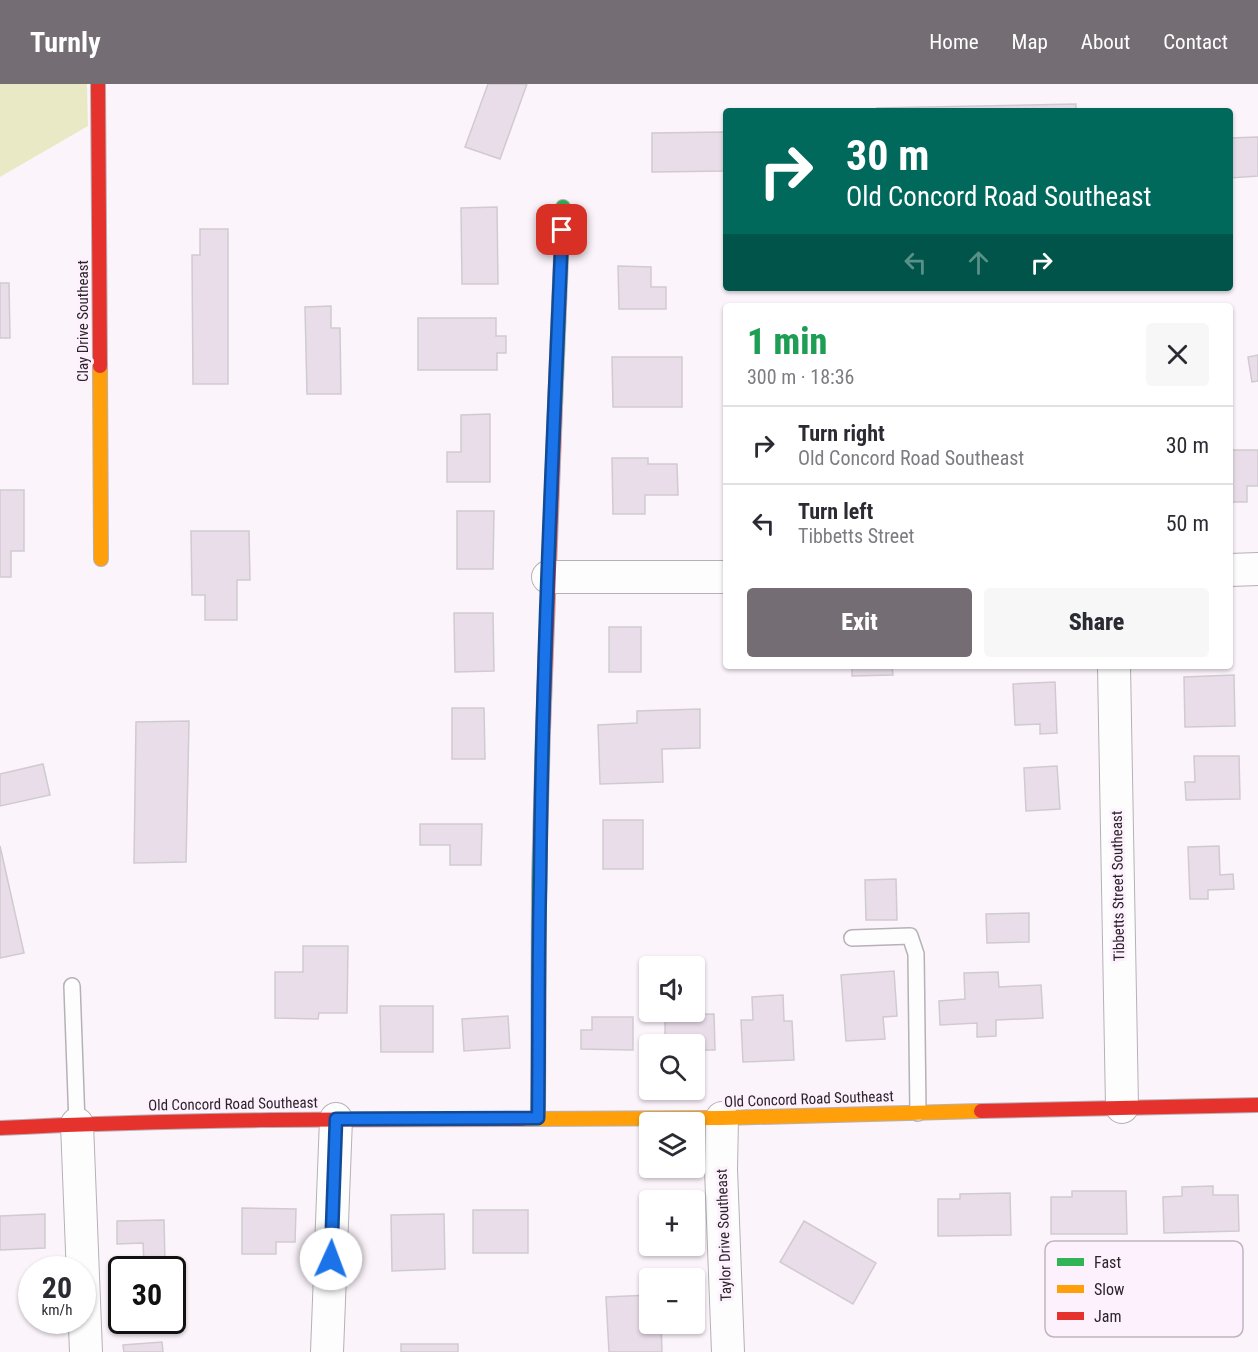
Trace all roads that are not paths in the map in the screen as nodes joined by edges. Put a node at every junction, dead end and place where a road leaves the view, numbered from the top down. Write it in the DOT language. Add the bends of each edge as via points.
graph roads {
  1 [pos="98,84"];
  2 [pos="563,207"];
  3 [pos="101,559"];
  4 [pos="1258,569"];
  5 [pos="1233,570"];
  6 [pos="723,576"];
  7 [pos="548,577"];
  8 [pos="1114,669"];
  9 [pos="852,938"];
  10 [pos="72,986"];
  11 [pos="1258,1105"];
  12 [pos="1122,1107"];
  13 [pos="918,1113"];
  14 [pos="538,1118"];
  15 [pos="722,1118"];
  16 [pos="336,1119"];
  17 [pos="77,1124"];
  18 [pos="0,1128"];
  19 [pos="86,1352"];
  20 [pos="327,1352"];
  21 [pos="728,1352"];
  1 -- 3 [label="street, Clay Drive Southeast"];
  2 -- 7 [label="street"];
  4 -- 5 [label="street"];
  6 -- 7 [label="street"];
  7 -- 14 [label="street"];
  8 -- 12 [label="street, Tibbetts Street Southeast"];
  9 -- 13 [label="lane" via="910,936 916,954"];
  10 -- 17 [label="lane"];
  11 -- 12 [label="street, Old Concord Road Southeast"];
  12 -- 13 [label="street, Old Concord Road Southeast"];
  13 -- 15 [label="street, Old Concord Road Southeast"];
  14 -- 15 [label="street, Old Concord Road Southeast"];
  14 -- 16 [label="street, Old Concord Road Southeast"];
  15 -- 21 [label="street, Taylor Drive Southeast"];
  16 -- 17 [label="street, Old Concord Road Southeast"];
  16 -- 20 [label="street"];
  17 -- 18 [label="street, Old Concord Road Southeast"];
  17 -- 19 [label="street"];
}
